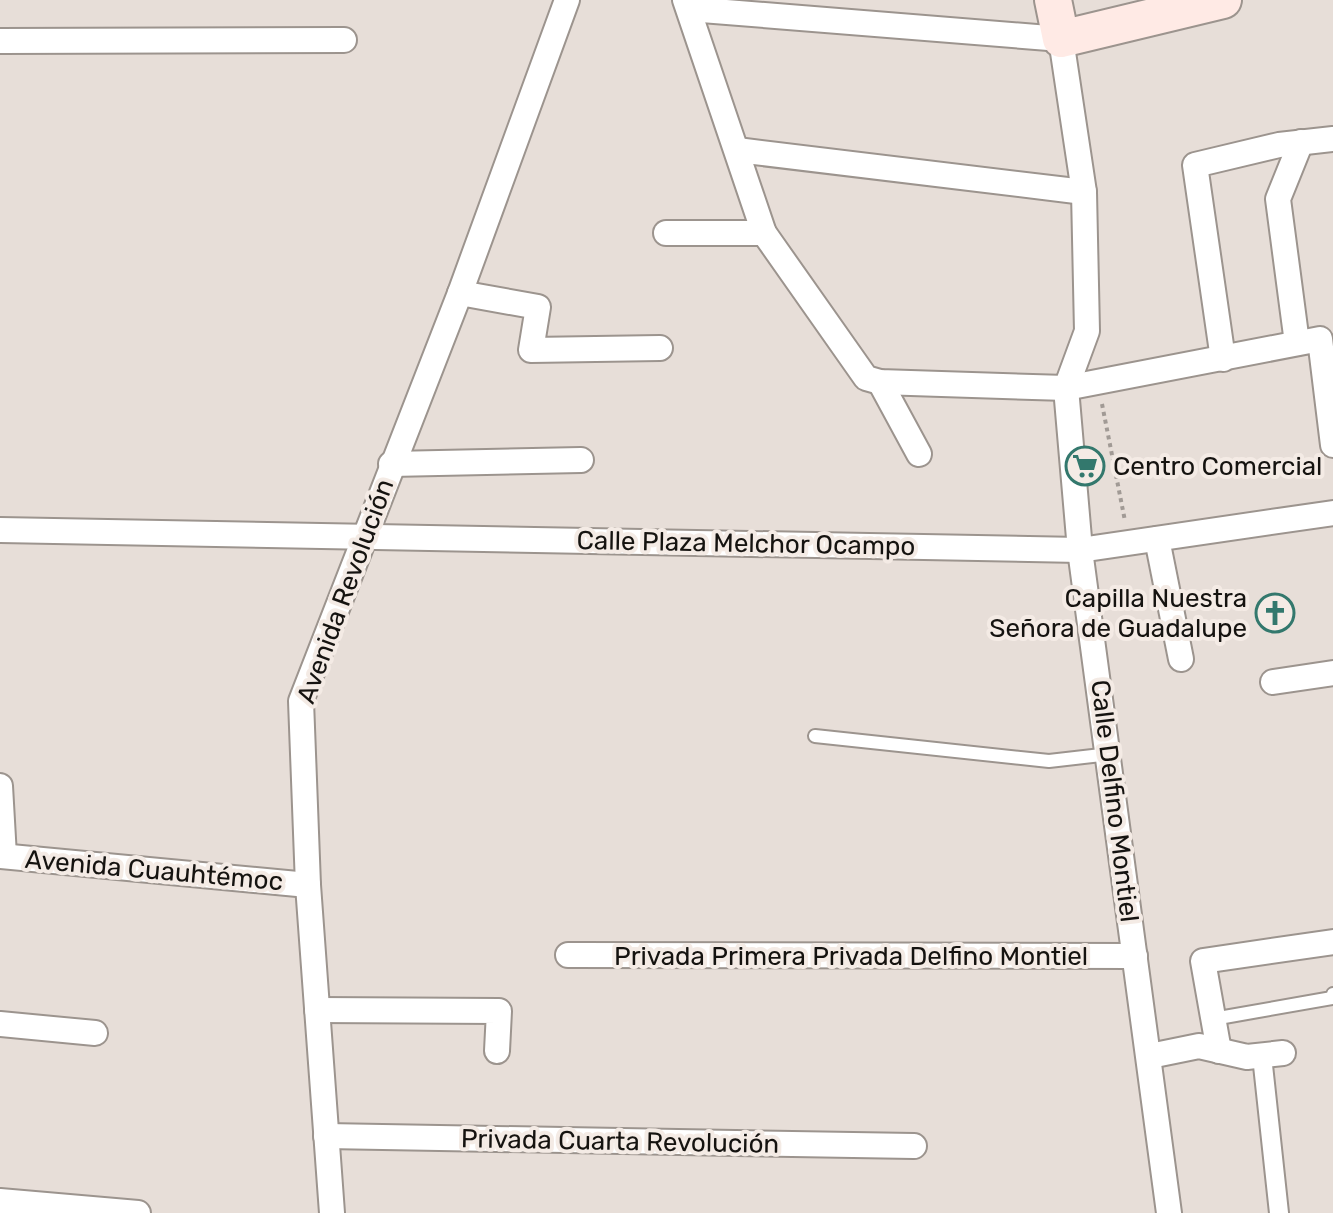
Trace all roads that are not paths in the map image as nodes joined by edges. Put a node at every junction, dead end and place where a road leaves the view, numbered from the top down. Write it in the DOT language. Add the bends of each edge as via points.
graph roads {
  1 [pos="567,0"];
  2 [pos="1053,0"];
  3 [pos="1223,0"];
  4 [pos="687,4"];
  5 [pos="1061,39"];
  6 [pos="344,40"];
  7 [pos="0,41"];
  8 [pos="1333,139"];
  9 [pos="1301,142"];
  10 [pos="737,150"];
  11 [pos="1084,192"];
  12 [pos="666,233"];
  13 [pos="764,233"];
  14 [pos="460,293"];
  15 [pos="1308,341"];
  16 [pos="660,348"];
  17 [pos="1223,359"];
  18 [pos="880,382"];
  19 [pos="1066,388"];
  20 [pos="1333,445"];
  21 [pos="919,454"];
  22 [pos="581,460"];
  23 [pos="391,464"];
  24 [pos="1333,513"];
  25 [pos="0,530"];
  26 [pos="363,536"];
  27 [pos="1157,539"];
  28 [pos="1080,550"];
  29 [pos="1181,659"];
  30 [pos="1333,673"];
  31 [pos="1273,682"];
  32 [pos="815,736"];
  33 [pos="1110,754"];
  34 [pos="0,786"];
  35 [pos="2,856"];
  36 [pos="308,885"];
  37 [pos="1333,942"];
  38 [pos="568,955"];
  39 [pos="1135,956"];
  40 [pos="1333,994"];
  41 [pos="317,1010"];
  42 [pos="1213,1019"];
  43 [pos="0,1024"];
  44 [pos="95,1033"];
  45 [pos="497,1051"];
  46 [pos="1219,1051"];
  47 [pos="1273,1055"];
  48 [pos="1150,1056"];
  49 [pos="326,1136"];
  50 [pos="914,1146"];
  51 [pos="0,1201"];
  52 [pos="138,1213"];
  53 [pos="332,1213"];
  54 [pos="1169,1213"];
  55 [pos="1279,1213"];
  1 -- 14 [label="street, Avenida Revolución"];
  2 -- 5 [label="main road, Calle Delfino Montiel"];
  3 -- 5 [label="main road"];
  4 -- 5 [label="street"];
  4 -- 10 [label="street"];
  5 -- 11 [label="street, Calle Delfino Montiel"];
  6 -- 7 [label="street"];
  8 -- 9 [label="street"];
  9 -- 15 [label="street" via="1278,199"];
  9 -- 17 [label="street" via="1195,165"];
  10 -- 11 [label="street"];
  10 -- 13 [label="street"];
  11 -- 19 [label="street, Calle Delfino Montiel" via="1087,331"];
  12 -- 13 [label="street"];
  13 -- 18 [label="street" via="866,378"];
  14 -- 16 [label="street" via="538,307 531,350"];
  14 -- 23 [label="street, Avenida Revolución"];
  15 -- 17 [label="street"];
  15 -- 20 [label="street"];
  17 -- 19 [label="street"];
  18 -- 19 [label="street"];
  18 -- 21 [label="street"];
  19 -- 28 [label="street, Calle Delfino Montiel"];
  22 -- 23 [label="street"];
  23 -- 26 [label="street, Avenida Revolución"];
  24 -- 27 [label="street, Calle Plaza Melchor Ocampo"];
  25 -- 26 [label="street, Calle Plaza Melchor Ocampo"];
  26 -- 28 [label="street, Calle Plaza Melchor Ocampo"];
  26 -- 36 [label="street, Avenida Revolución" via="301,701"];
  27 -- 28 [label="street, Calle Plaza Melchor Ocampo"];
  27 -- 29 [label="street"];
  28 -- 33 [label="street, Calle Delfino Montiel"];
  30 -- 31 [label="street"];
  32 -- 33 [label="lane" via="1049,761"];
  33 -- 39 [label="street, Calle Delfino Montiel"];
  34 -- 35 [label="street"];
  35 -- 36 [label="street, Avenida Cuauhtémoc"];
  36 -- 41 [label="street, Avenida Revolución"];
  37 -- 42 [label="street" via="1203,961"];
  38 -- 39 [label="street, Privada Primera Privada Delfino Montiel"];
  39 -- 48 [label="street, Calle Delfino Montiel"];
  40 -- 42 [label="lane"];
  41 -- 45 [label="street" via="499,1011"];
  41 -- 49 [label="street, Avenida Revolución"];
  42 -- 46 [label="street"];
  43 -- 44 [label="street"];
  46 -- 47 [label="street"];
  46 -- 48 [label="street" via="1199,1046"];
  47 -- 55 [label="street"];
  48 -- 54 [label="street, Calle Delfino Montiel"];
  49 -- 50 [label="street, Privada Cuarta Revolución"];
  49 -- 53 [label="street, Avenida Revolución"];
  51 -- 52 [label="street"];
}
